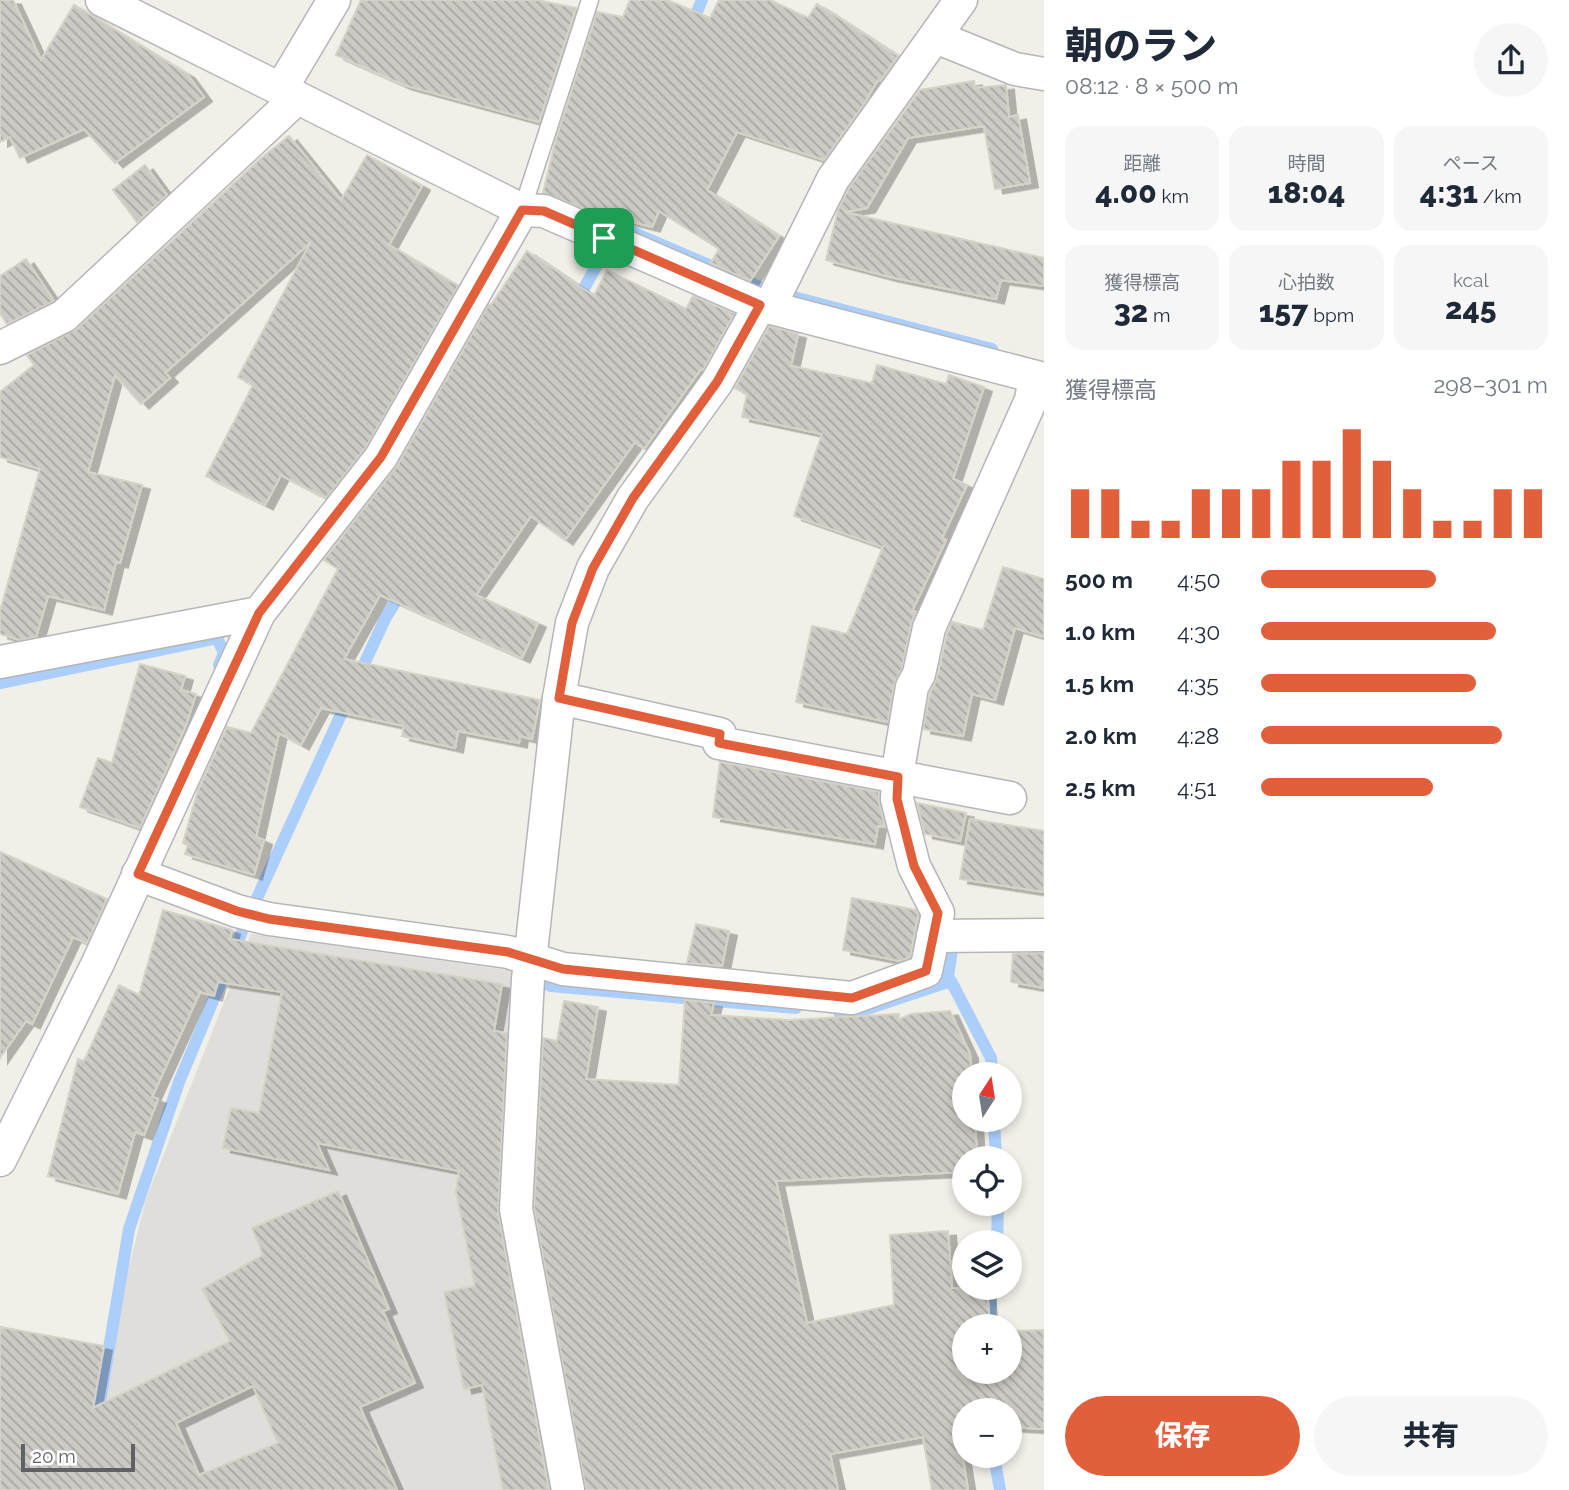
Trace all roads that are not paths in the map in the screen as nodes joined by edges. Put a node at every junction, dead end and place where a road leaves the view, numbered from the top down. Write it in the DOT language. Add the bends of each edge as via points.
graph roads {
  1 [pos="102,0"];
  2 [pos="334,0"];
  3 [pos="590,0"];
  4 [pos="961,0"];
  5 [pos="936,37"];
  6 [pos="1044,74"];
  7 [pos="289,93"];
  8 [pos="522,210"];
  9 [pos="771,300"];
  10 [pos="0,348"];
  11 [pos="1039,378"];
  12 [pos="259,613"];
  13 [pos="0,662"];
  14 [pos="559,698"];
  15 [pos="898,777"];
  16 [pos="1010,797"];
  17 [pos="138,874"];
  18 [pos="1044,935"];
  19 [pos="933,936"];
  20 [pos="529,969"];
  21 [pos="0,1160"];
  22 [pos="568,1490"];
  1 -- 7 [label="street"];
  2 -- 7 [label="street"];
  3 -- 8 [label="lane"];
  4 -- 5 [label="street"];
  5 -- 6 [label="street" via="1015,69"];
  5 -- 9 [label="street" via="833,179"];
  7 -- 8 [label="street"];
  7 -- 10 [label="street" via="64,316"];
  8 -- 9 [label="street" via="544,211 609,241"];
  8 -- 12 [label="street" via="381,457"];
  9 -- 11 [label="street"];
  9 -- 14 [label="street" via="633,498 593,568 572,623"];
  11 -- 15 [label="street" via="929,628 912,687"];
  12 -- 13 [label="street"];
  12 -- 17 [label="street"];
  14 -- 15 [label="street" via="720,734 719,743"];
  14 -- 20 [label="street"];
  15 -- 16 [label="street"];
  15 -- 19 [label="street" via="897,799 914,866 938,913"];
  17 -- 20 [label="street" via="251,914 508,952"];
  17 -- 21 [label="street"];
  18 -- 19 [label="street"];
  19 -- 20 [label="street" via="926,971 852,998"];
  20 -- 22 [label="street" via="516,1209"];
}
